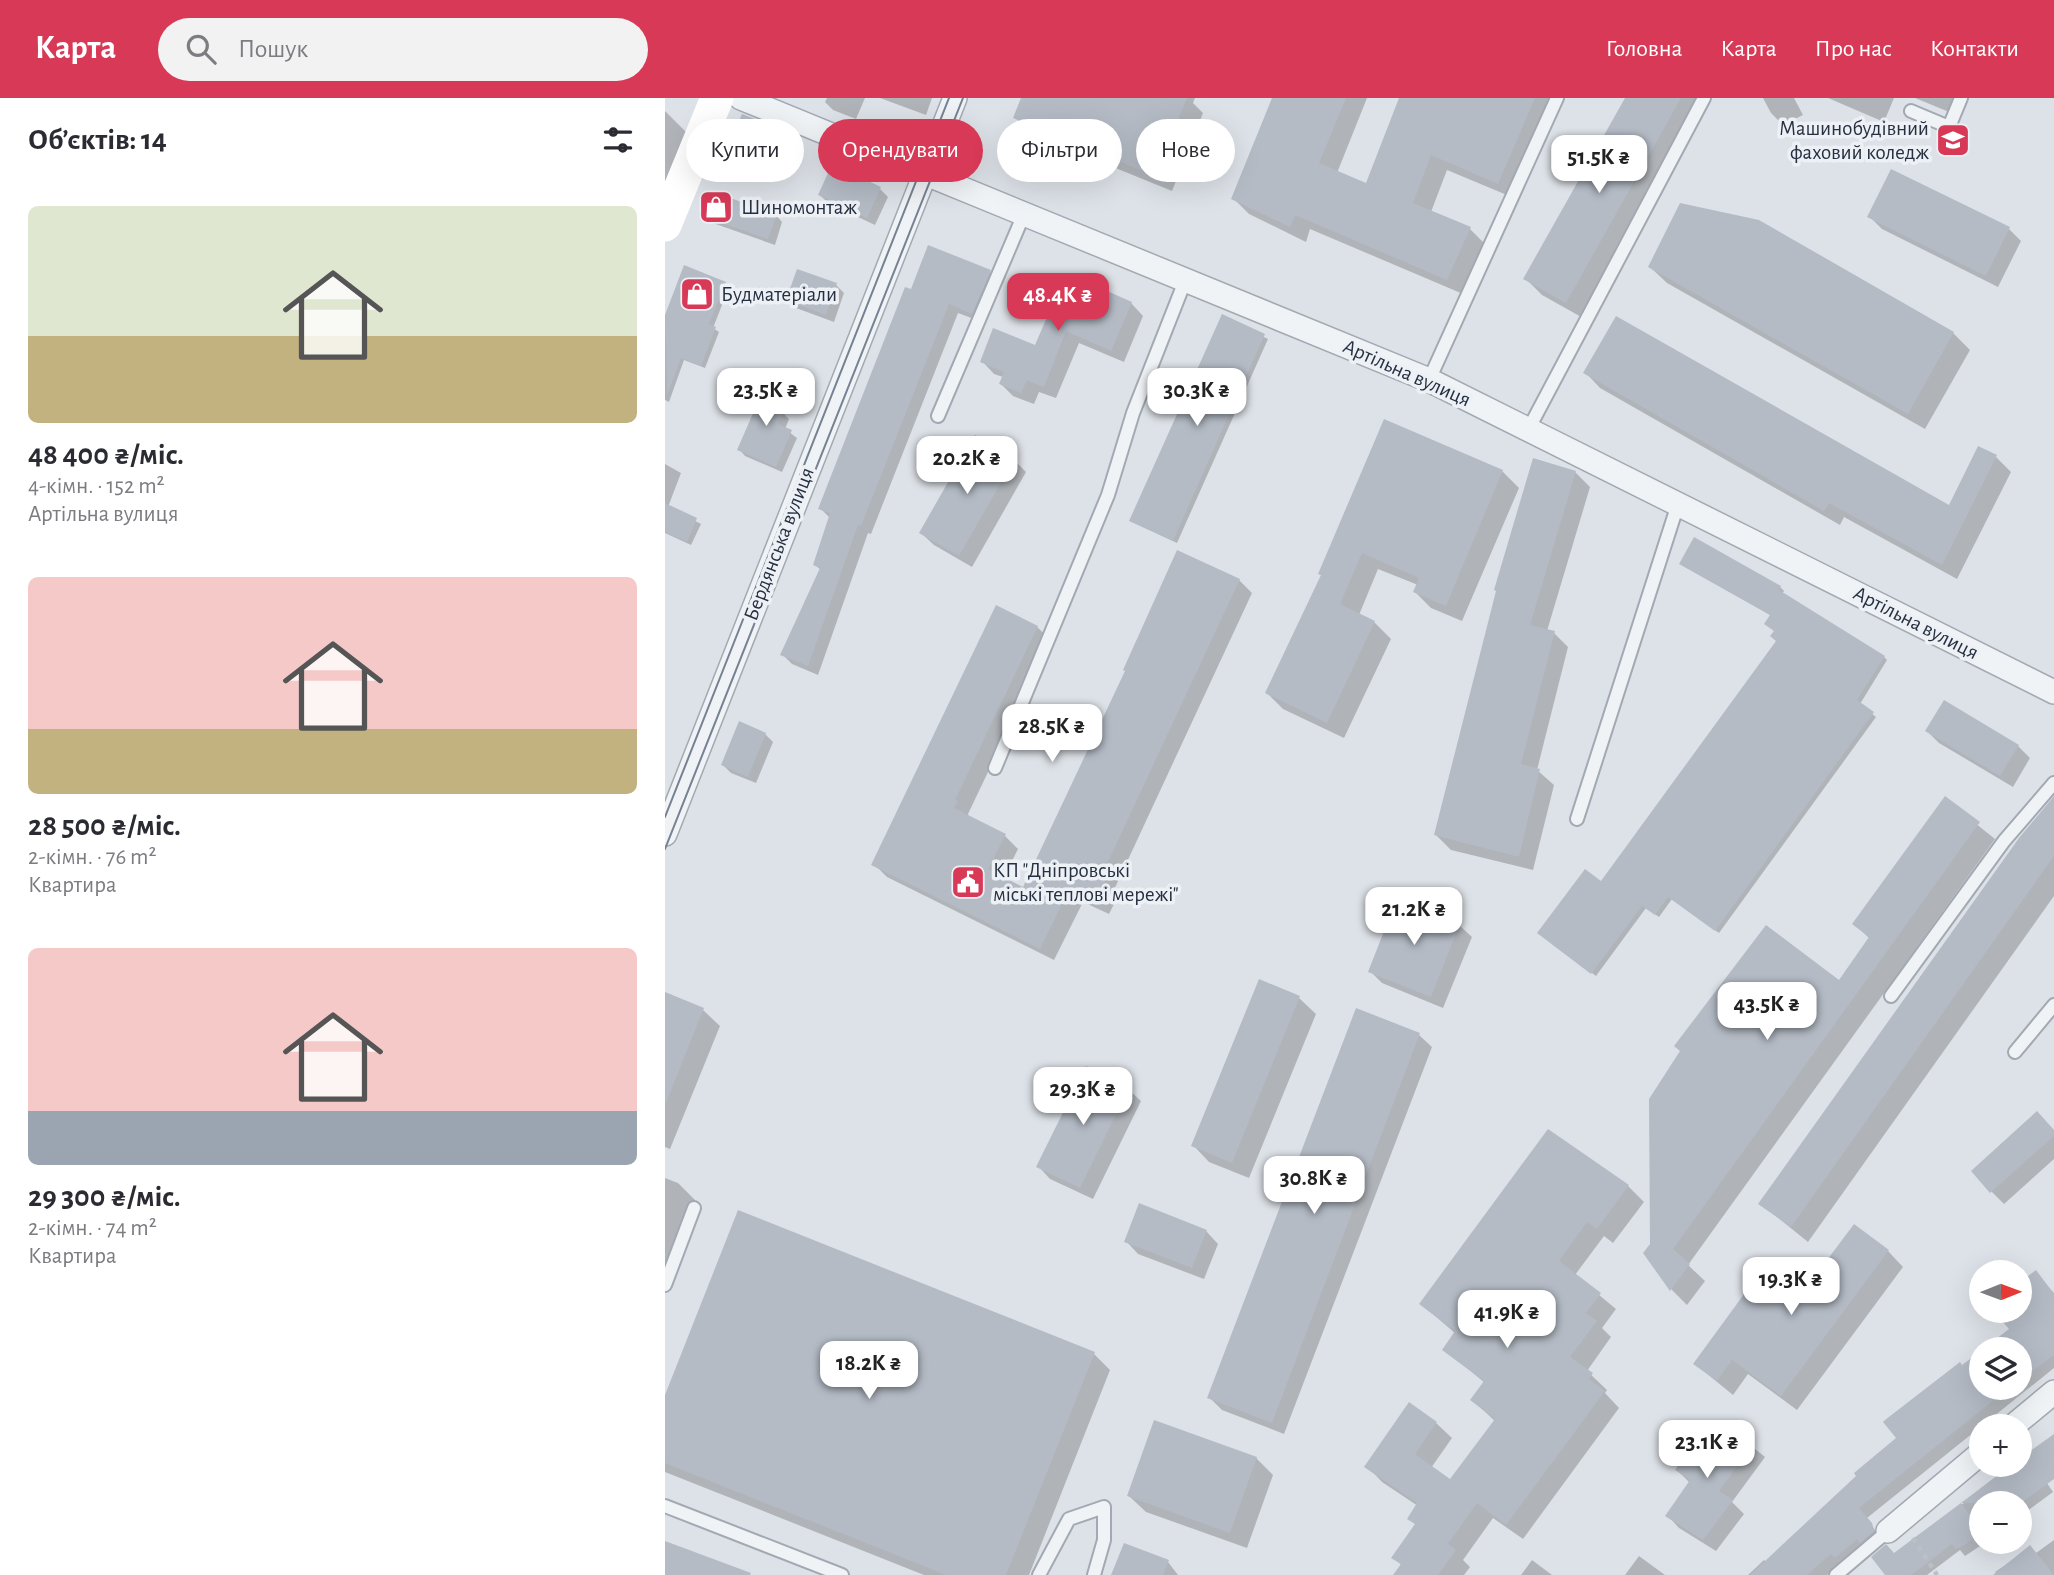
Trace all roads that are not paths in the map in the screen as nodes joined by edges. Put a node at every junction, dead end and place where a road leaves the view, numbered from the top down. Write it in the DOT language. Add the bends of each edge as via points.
graph roads {
  1 [pos="717,98"];
  2 [pos="741,98"];
  3 [pos="955,98"];
  4 [pos="1557,98"];
  5 [pos="1704,98"];
  6 [pos="1961,98"];
  7 [pos="1911,111"];
  8 [pos="947,119"];
  9 [pos="818,129"];
  10 [pos="921,182"];
  11 [pos="947,182"];
  12 [pos="669,204"];
  13 [pos="1024,214"];
  14 [pos="1185,281"];
  15 [pos="1429,380"];
  16 [pos="938,416"];
  17 [pos="1528,430"];
  18 [pos="1678,504"];
  19 [pos="2054,692"];
  20 [pos="995,768"];
  21 [pos="2054,783"];
  22 [pos="1577,819"];
  23 [pos="665,834"];
  24 [pos="1891,996"];
  25 [pos="2054,1005"];
  26 [pos="2015,1052"];
  27 [pos="695,1208"];
  28 [pos="665,1285"];
  29 [pos="2054,1392"];
  30 [pos="2027,1414"];
  31 [pos="1969,1463"];
  32 [pos="665,1506"];
  33 [pos="1894,1526"];
  34 [pos="842,1575"];
  35 [pos="1039,1575"];
  36 [pos="1094,1575"];
  37 [pos="1836,1575"];
  1 -- 12 [label="main road"];
  2 -- 9 [label="street, Артільна вулиця"];
  3 -- 8 [label="street, Бердянська вулиця"];
  4 -- 15 [label="lane"];
  5 -- 17 [label="lane"];
  6 -- 7 [label="lane" via="1949,127"];
  10 -- 23 [label="street, Бердянська вулиця"];
  11 -- 13 [label="street, Артільна вулиця"];
  13 -- 14 [label="street, Артільна вулиця"];
  13 -- 16 [label="lane"];
  14 -- 15 [label="street, Артільна вулиця"];
  14 -- 20 [label="lane" via="1133,413 1108,495"];
  15 -- 17 [label="street, Артільна вулиця"];
  17 -- 18 [label="street, Артільна вулиця"];
  18 -- 19 [label="street, Артільна вулиця"];
  18 -- 22 [label="lane"];
  21 -- 24 [label="lane" via="2004,841"];
  25 -- 26 [label="lane"];
  27 -- 28 [label="lane"];
  29 -- 30 [label="street"];
  31 -- 33 [label="street"];
  32 -- 34 [label="lane"];
  33 -- 37 [label="lane"];
  35 -- 36 [label="lane" via="1069,1519 1104,1507 1104,1540"];
}
